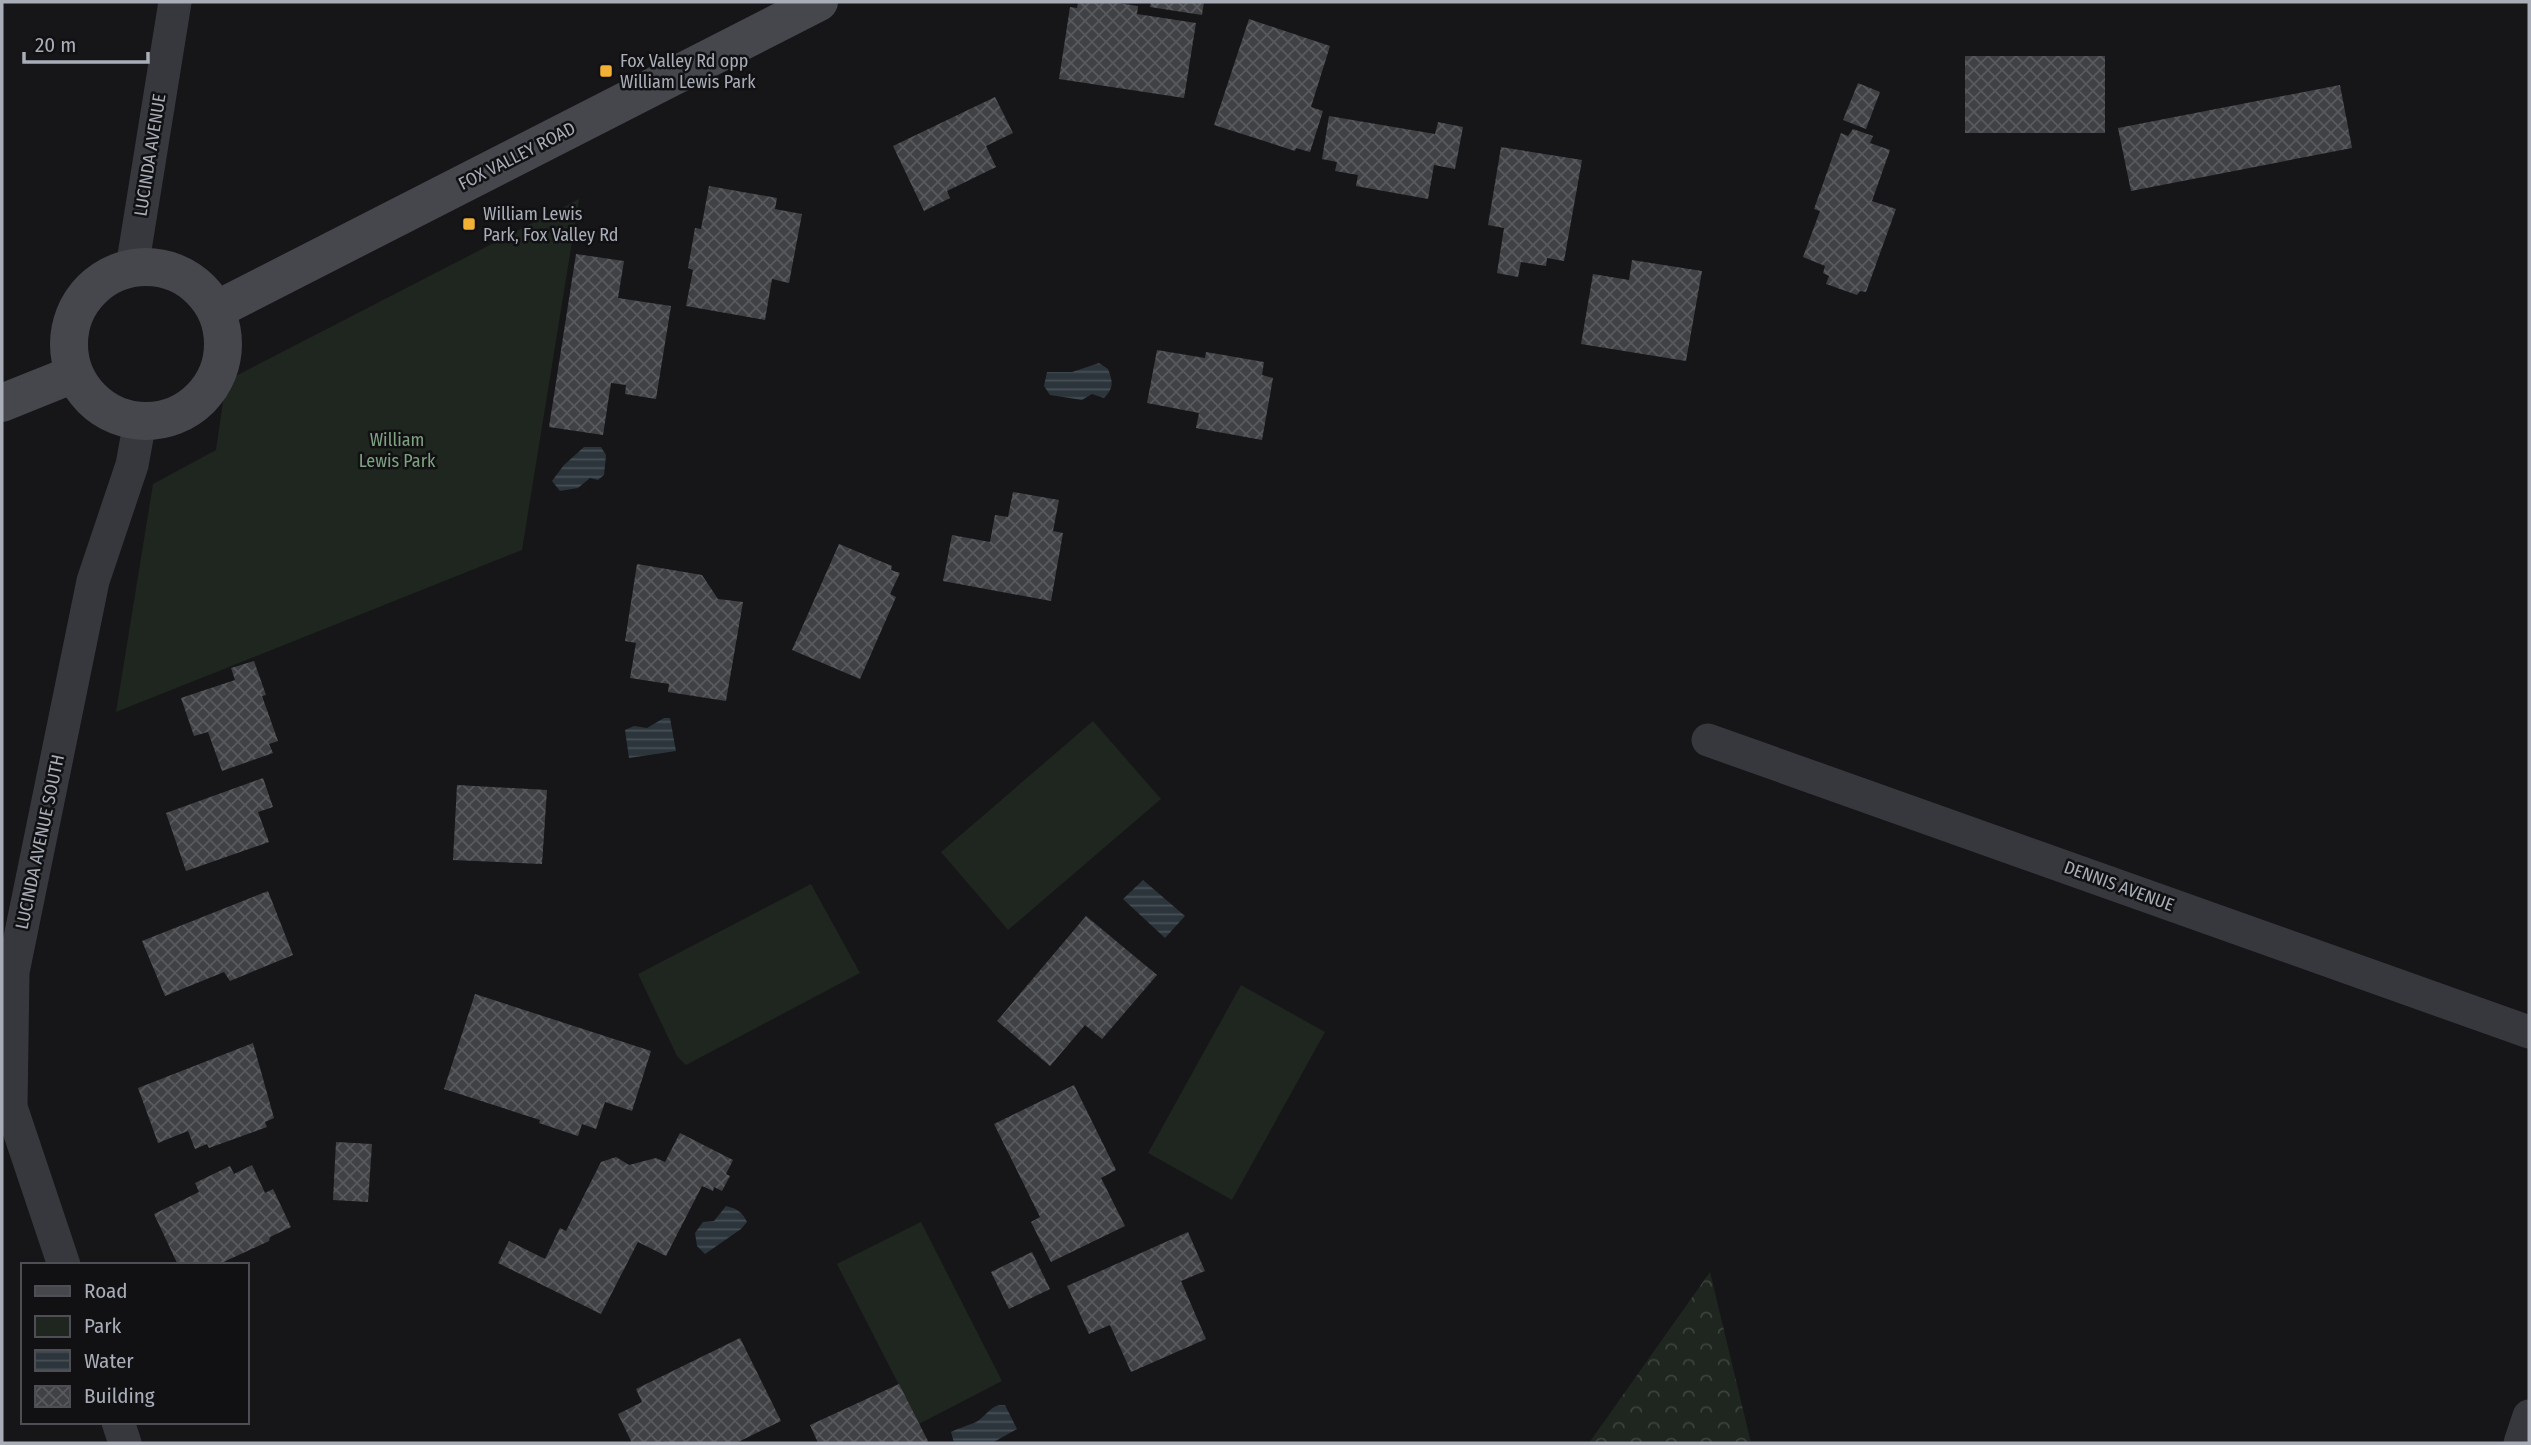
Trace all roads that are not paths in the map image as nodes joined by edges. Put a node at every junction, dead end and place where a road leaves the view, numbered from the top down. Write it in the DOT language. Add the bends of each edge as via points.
graph roads {
  1 [pos="175,2"];
  2 [pos="819,2"];
  3 [pos="132,268"];
  4 [pos="216,310"];
  5 [pos="74,374"];
  6 [pos="2,403"];
  7 [pos="141,421"];
  8 [pos="1708,740"];
  9 [pos="2529,1032"];
  10 [pos="63,1263"];
  11 [pos="2529,1416"];
  12 [pos="119,1424"];
  13 [pos="125,1443"];
  14 [pos="2520,1443"];
  1 -- 3 [label="street, LUCINDA AVENUE"];
  2 -- 4 [label="main road, FOX VALLEY ROAD"];
  3 -- 4 [label="main road" via="157,267 181,275 201,290"];
  3 -- 5 [label="main road" via="91,288 77,307 69,329"];
  4 -- 7 [label="main road" via="223,337 221,363 210,387 192,407 167,418"];
  5 -- 6 [label="main road"];
  5 -- 7 [label="main road" via="85,393 101,407"];
  7 -- 10 [label="street, LUCINDA AVENUE SOUTH" via="132,465 93,582 13,972 11,1107"];
  8 -- 9 [label="street, DENNIS AVENUE"];
  11 -- 14 [label="street"];
  12 -- 13 [label="street"];
}
